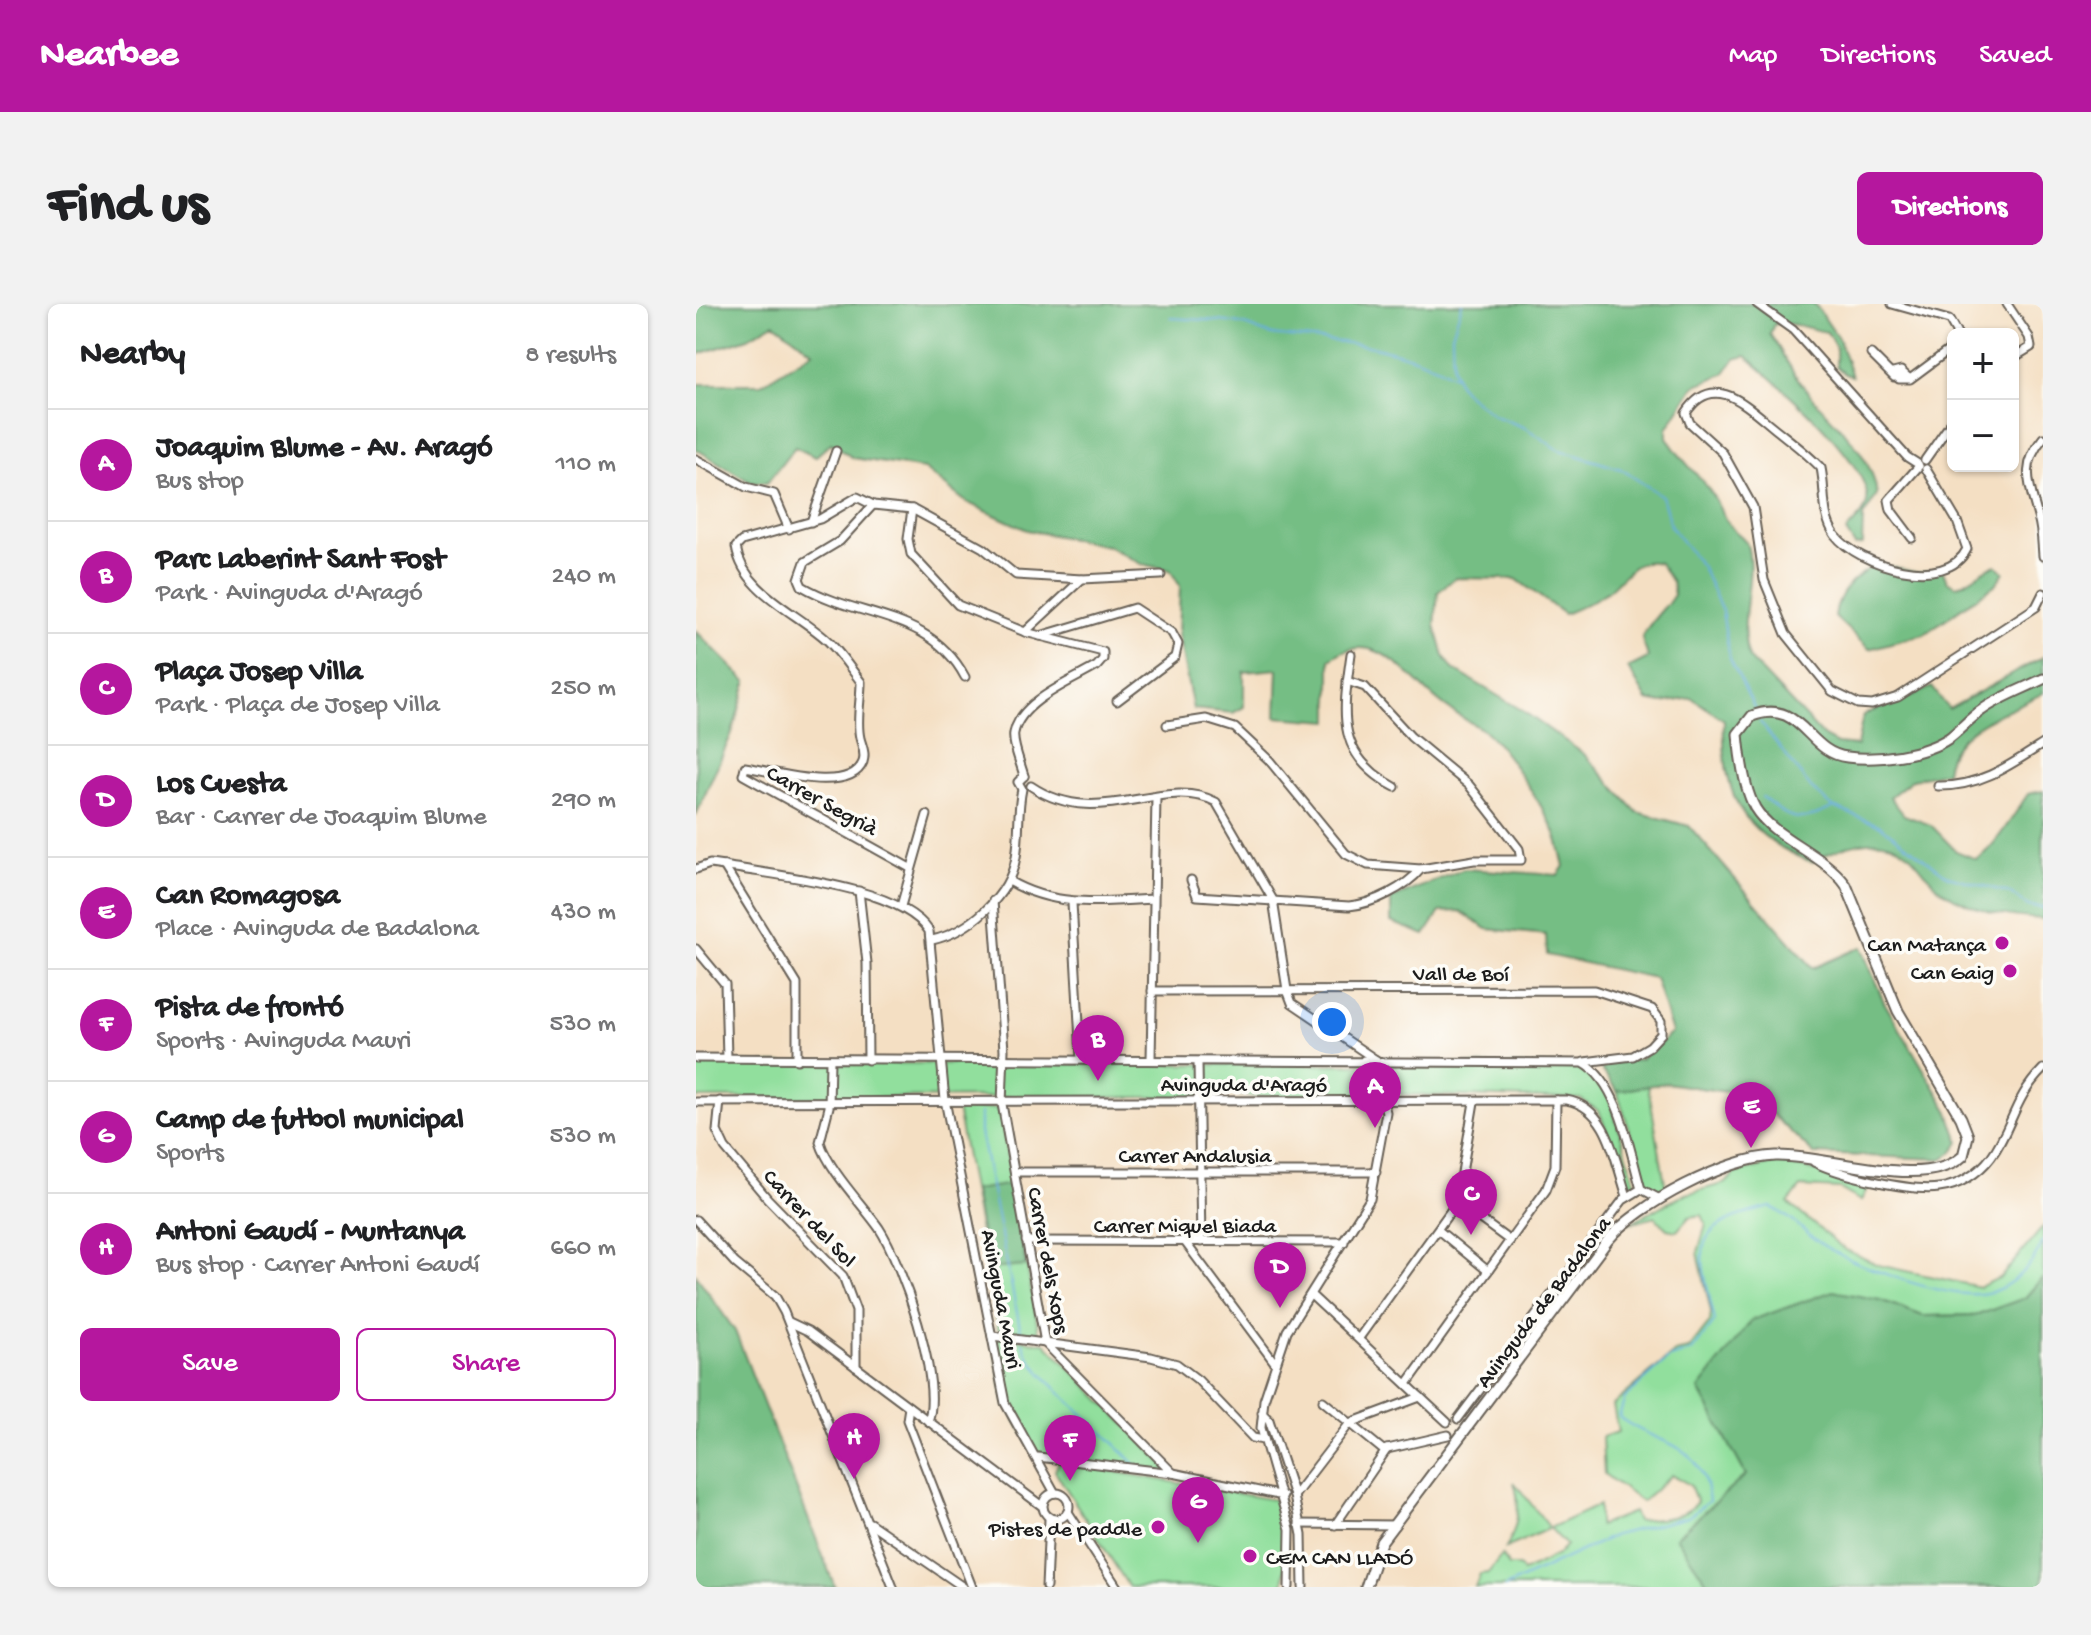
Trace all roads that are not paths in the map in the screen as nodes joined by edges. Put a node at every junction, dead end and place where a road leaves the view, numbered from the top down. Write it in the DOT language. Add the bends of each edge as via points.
graph roads {
  1 [pos="1757,304"];
  2 [pos="1892,304"];
  3 [pos="2007,304"];
  4 [pos="1954,328"];
  5 [pos="1947,351"];
  6 [pos="1871,354"];
  7 [pos="2019,354"];
  8 [pos="1947,429"];
  9 [pos="2043,438"];
  10 [pos="836,451"];
  11 [pos="696,459"];
  12 [pos="1922,465"];
  13 [pos="873,505"];
  14 [pos="912,509"];
  15 [pos="811,522"];
  16 [pos="789,529"];
  17 [pos="1912,538"];
  18 [pos="2043,556"];
  19 [pos="1161,575"];
  20 [pos="1082,579"];
  21 [pos="2043,593"];
  22 [pos="1025,632"];
  23 [pos="1040,636"];
  24 [pos="1351,654"];
  25 [pos="965,677"];
  26 [pos="2043,679"];
  27 [pos="1347,681"];
  28 [pos="1117,701"];
  29 [pos="1167,725"];
  30 [pos="2043,744"];
  31 [pos="1024,776"];
  32 [pos="1031,786"];
  33 [pos="1938,786"];
  34 [pos="1395,787"];
  35 [pos="1022,789"];
  36 [pos="1156,798"];
  37 [pos="927,815"];
  38 [pos="724,866"];
  39 [pos="910,868"];
  40 [pos="696,869"];
  41 [pos="1421,869"];
  42 [pos="1191,880"];
  43 [pos="1009,881"];
  44 [pos="859,891"];
  45 [pos="1153,899"];
  46 [pos="1273,900"];
  47 [pos="993,901"];
  48 [pos="1072,903"];
  49 [pos="901,906"];
  50 [pos="932,940"];
  51 [pos="696,949"];
  52 [pos="1287,990"];
  53 [pos="1152,991"];
  54 [pos="1353,1044"];
  55 [pos="696,1058"];
  56 [pos="727,1058"];
  57 [pos="1081,1058"];
  58 [pos="1151,1059"];
  59 [pos="797,1060"];
  60 [pos="830,1060"];
  61 [pos="868,1060"];
  62 [pos="940,1060"];
  63 [pos="1364,1060"];
  64 [pos="1376,1060"];
  65 [pos="1003,1061"];
  66 [pos="1198,1062"];
  67 [pos="1583,1063"];
  68 [pos="2043,1069"];
  69 [pos="945,1100"];
  70 [pos="1003,1100"];
  71 [pos="1366,1100"];
  72 [pos="1556,1100"];
  73 [pos="720,1101"];
  74 [pos="830,1101"];
  75 [pos="1198,1101"];
  76 [pos="1383,1101"];
  77 [pos="696,1102"];
  78 [pos="1474,1102"];
  79 [pos="1812,1161"];
  80 [pos="1015,1172"];
  81 [pos="1199,1172"];
  82 [pos="1376,1172"];
  83 [pos="1641,1189"];
  84 [pos="1627,1196"];
  85 [pos="1660,1199"];
  86 [pos="1457,1202"];
  87 [pos="1621,1204"];
  88 [pos="696,1220"];
  89 [pos="1626,1220"];
  90 [pos="1438,1230"];
  91 [pos="1026,1241"];
  92 [pos="1510,1241"];
  93 [pos="1185,1242"];
  94 [pos="1201,1242"];
  95 [pos="1344,1242"];
  96 [pos="1488,1271"];
  97 [pos="1311,1295"];
  98 [pos="789,1322"];
  99 [pos="992,1336"];
  100 [pos="1359,1338"];
  101 [pos="1045,1343"];
  102 [pos="1275,1363"];
  103 [pos="856,1367"];
  104 [pos="1407,1384"];
  105 [pos="1420,1397"];
  106 [pos="1323,1401"];
  107 [pos="909,1407"];
  108 [pos="1262,1413"];
  109 [pos="1458,1419"];
  110 [pos="928,1421"];
  111 [pos="1447,1422"];
  112 [pos="1350,1423"];
  113 [pos="1469,1426"];
  114 [pos="1448,1435"];
  115 [pos="1264,1440"];
  116 [pos="1456,1444"];
  117 [pos="1387,1449"];
  118 [pos="1038,1457"];
  119 [pos="1173,1473"];
  120 [pos="1055,1493"];
  121 [pos="1283,1496"];
  122 [pos="1294,1496"];
  123 [pos="1042,1506"];
  124 [pos="1068,1512"];
  125 [pos="1049,1519"];
  126 [pos="868,1522"];
  127 [pos="1299,1524"];
  128 [pos="1335,1525"];
  129 [pos="1395,1525"];
  130 [pos="893,1587"];
  131 [pos="963,1587"];
  132 [pos="972,1587"];
  133 [pos="1046,1587"];
  134 [pos="1117,1587"];
  135 [pos="1289,1587"];
  136 [pos="1303,1587"];
  137 [pos="1366,1587"];
  1 -- 12 [label="street" via="1793,330 1907,457"];
  2 -- 4 [label="street" via="1949,320"];
  3 -- 7 [label="street" via="2031,347"];
  5 -- 6 [label="street" via="1910,379 1894,377"];
  8 -- 12 [label="street"];
  9 -- 18 [label="street" via="2029,464 2027,486"];
  10 -- 15 [label="street"];
  11 -- 16 [label="street" via="746,487 774,494"];
  12 -- 17 [label="street" via="1889,500"];
  12 -- 21 [label="street" via="1957,521 1967,549 1949,565 1918,573 1852,553 1826,519 1821,468 1736,397 1711,393 1696,398 1686,413 1723,453 1753,507 1764,580 1786,634 1832,691 1845,698 1872,705 1898,697 2036,607"];
  13 -- 14 [label="street"];
  13 -- 15 [label="street" via="854,497"];
  13 -- 25 [label="street" via="840,541 805,562 802,586 932,636 951,651"];
  14 -- 20 [label="street" via="983,548 1016,575"];
  14 -- 22 [label="street" via="909,547 922,569 958,605"];
  15 -- 16 [label="street"];
  16 -- 39 [label="street, Carrer Segrià" via="742,541 737,556 761,589 828,641 861,682 859,735 864,760 842,776 786,777 745,767 743,775"];
  19 -- 20 [label="street"];
  20 -- 22 [label="street"];
  22 -- 23 [label="street"];
  23 -- 28 [label="street" via="1134,608 1172,633 1178,644 1175,657"];
  23 -- 31 [label="street" via="1097,647 1104,655 1097,666 1019,718 1013,735"];
  24 -- 27 [label="street"];
  26 -- 79 [label="street, Avinguda de Badalona" via="1985,707 1946,740 1916,751 1839,756 1777,711 1748,719 1738,734 1755,807 1846,885 1898,1011 1968,1136 1967,1149 1952,1165 1932,1170"];
  27 -- 34 [label="street" via="1347,737 1366,766"];
  27 -- 41 [label="street" via="1370,692 1411,737 1469,785 1523,857 1516,862 1474,860"];
  29 -- 41 [label="street" via="1206,719 1235,728 1354,859"];
  30 -- 33 [label="street" via="1979,781"];
  31 -- 32 [label="street" via="1031,779"];
  31 -- 35 [label="street" via="1018,782"];
  32 -- 35 [label="street"];
  32 -- 36 [label="street" via="1054,799 1089,807"];
  35 -- 43 [label="street" via="1017,853"];
  36 -- 45 [label="street"];
  36 -- 46 [label="street" via="1201,796 1216,802"];
  37 -- 39 [label="street"];
  38 -- 40 [label="street"];
  38 -- 44 [label="street"];
  38 -- 59 [label="street" via="797,984"];
  39 -- 49 [label="street"];
  41 -- 46 [label="street" via="1362,905"];
  42 -- 46 [label="street" via="1197,896"];
  43 -- 47 [label="street"];
  43 -- 48 [label="street" via="1034,894"];
  44 -- 49 [label="street"];
  44 -- 61 [label="street" via="867,963"];
  45 -- 48 [label="street"];
  45 -- 53 [label="street"];
  46 -- 52 [label="street"];
  47 -- 50 [label="street" via="950,936"];
  47 -- 65 [label="street, Carrer dels Xops"];
  48 -- 57 [label="street"];
  49 -- 50 [label="street" via="924,923"];
  50 -- 62 [label="street, Avinguda Mauri"];
  51 -- 56 [label="street" via="725,984"];
  52 -- 53 [label="street, Vall de Boí"];
  52 -- 54 [label="street" via="1298,1008"];
  52 -- 67 [label="street, Vall de Boí" via="1594,990 1652,1009 1661,1021 1661,1034 1642,1052"];
  53 -- 58 [label="street"];
  54 -- 63 [label="street"];
  54 -- 64 [label="street"];
  55 -- 56 [label="street, Avinguda d'Aragó"];
  56 -- 59 [label="street, Avinguda d'Aragó"];
  57 -- 58 [label="street, Avinguda d'Aragó"];
  57 -- 65 [label="street, Avinguda d'Aragó"];
  58 -- 66 [label="street, Avinguda d'Aragó"];
  59 -- 60 [label="street, Avinguda d'Aragó"];
  60 -- 61 [label="street, Avinguda d'Aragó"];
  60 -- 74 [label="street"];
  61 -- 62 [label="street, Avinguda d'Aragó"];
  62 -- 65 [label="street, Avinguda d'Aragó"];
  62 -- 69 [label="street, Avinguda Mauri"];
  63 -- 64 [label="street, Avinguda d'Aragó"];
  63 -- 66 [label="street, Avinguda d'Aragó"];
  63 -- 71 [label="street"];
  64 -- 67 [label="street, Avinguda d'Aragó"];
  64 -- 76 [label="street"];
  65 -- 70 [label="street, Carrer dels Xops"];
  66 -- 75 [label="street"];
  67 -- 83 [label="street" via="1609,1088"];
  68 -- 79 [label="street" via="2020,1095 1991,1157 1975,1174 1954,1184 1936,1189 1900,1185"];
  69 -- 70 [label="street, Avinguda d'Aragó"];
  69 -- 74 [label="street, Avinguda d'Aragó"];
  69 -- 99 [label="street, Avinguda Mauri"];
  70 -- 75 [label="street, Avinguda d'Aragó"];
  70 -- 80 [label="street, Carrer dels Xops"];
  71 -- 75 [label="street, Avinguda d'Aragó"];
  71 -- 76 [label="street, Avinguda d'Aragó"];
  72 -- 78 [label="street, Avinguda d'Aragó"];
  72 -- 84 [label="street, Avinguda d'Aragó" via="1578,1102 1599,1118"];
  72 -- 92 [label="street" via="1551,1181"];
  73 -- 74 [label="street, Avinguda d'Aragó"];
  73 -- 77 [label="street, Avinguda d'Aragó"];
  73 -- 103 [label="street, Carrer del Sol" via="717,1131 725,1148 843,1276 856,1311"];
  74 -- 110 [label="street" via="820,1132 822,1148 885,1239 908,1289 933,1400"];
  75 -- 81 [label="street"];
  76 -- 78 [label="street, Avinguda d'Aragó"];
  76 -- 82 [label="street" via="1386,1112"];
  78 -- 86 [label="street"];
  79 -- 85 [label="street, Avinguda de Badalona" via="1755,1158"];
  80 -- 81 [label="street, Carrer Andalusia"];
  80 -- 91 [label="street, Carrer dels Xops"];
  81 -- 82 [label="street, Carrer Andalusia"];
  81 -- 94 [label="street"];
  82 -- 95 [label="street" via="1370,1199"];
  83 -- 84 [label="street"];
  83 -- 85 [label="street"];
  84 -- 87 [label="street"];
  85 -- 89 [label="street, Avinguda de Badalona"];
  86 -- 90 [label="street"];
  86 -- 92 [label="street"];
  87 -- 89 [label="street"];
  87 -- 109 [label="street"];
  88 -- 98 [label="street" via="775,1296"];
  89 -- 113 [label="street, Avinguda de Badalona"];
  90 -- 96 [label="street"];
  90 -- 100 [label="street"];
  91 -- 93 [label="street, Carrer Miquel Biada"];
  91 -- 101 [label="street, Carrer dels Xops"];
  92 -- 96 [label="street"];
  93 -- 94 [label="street, Carrer Miquel Biada"];
  93 -- 102 [label="street"];
  94 -- 95 [label="street, Carrer Miquel Biada"];
  95 -- 97 [label="street"];
  96 -- 104 [label="street"];
  97 -- 100 [label="street"];
  97 -- 102 [label="street" via="1287,1331"];
  98 -- 103 [label="street"];
  98 -- 126 [label="street"];
  99 -- 101 [label="street"];
  99 -- 118 [label="street, Avinguda Mauri" via="1005,1403"];
  100 -- 104 [label="street"];
  101 -- 115 [label="street" via="1177,1364 1253,1438"];
  101 -- 119 [label="street, Carrer dels Xops"];
  102 -- 108 [label="street"];
  103 -- 107 [label="street"];
  104 -- 105 [label="street"];
  105 -- 111 [label="street"];
  105 -- 112 [label="street"];
  106 -- 112 [label="street"];
  107 -- 110 [label="street"];
  107 -- 132 [label="street" via="907,1420"];
  108 -- 115 [label="street"];
  108 -- 122 [label="street" via="1269,1420"];
  109 -- 111 [label="street"];
  109 -- 113 [label="street"];
  110 -- 123 [label="street"];
  111 -- 114 [label="street"];
  112 -- 117 [label="street"];
  112 -- 122 [label="street"];
  113 -- 116 [label="street, Avinguda de Badalona"];
  114 -- 116 [label="street"];
  114 -- 117 [label="street"];
  115 -- 121 [label="street"];
  116 -- 129 [label="street, Avinguda de Badalona"];
  117 -- 128 [label="street"];
  118 -- 119 [label="street"];
  118 -- 120 [label="street, Avinguda Mauri"];
  119 -- 121 [label="street"];
  120 -- 123 [label="street"];
  120 -- 124 [label="street" via="1067,1499"];
  121 -- 135 [label="street" via="1290,1529"];
  122 -- 127 [label="street"];
  123 -- 125 [label="street"];
  124 -- 125 [label="street"];
  124 -- 134 [label="street"];
  125 -- 133 [label="street"];
  126 -- 130 [label="street"];
  126 -- 131 [label="street"];
  127 -- 128 [label="street"];
  127 -- 136 [label="street"];
  128 -- 129 [label="street"];
  129 -- 137 [label="street, Avinguda de Badalona" via="1376,1553"];
}
